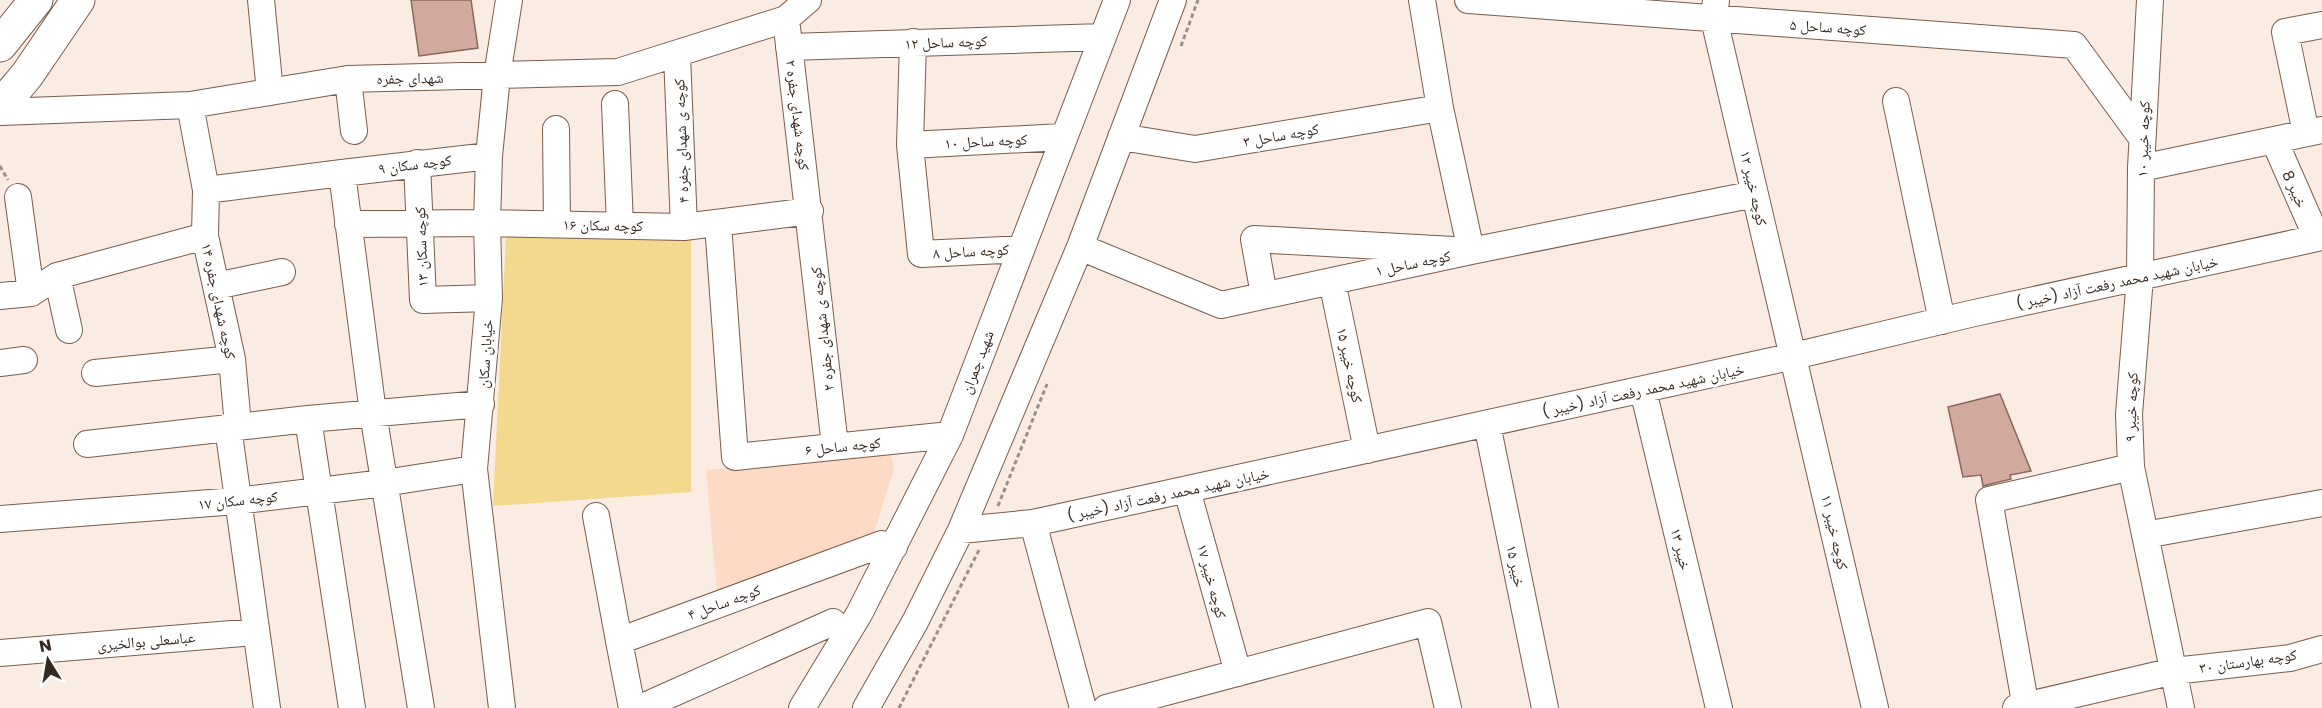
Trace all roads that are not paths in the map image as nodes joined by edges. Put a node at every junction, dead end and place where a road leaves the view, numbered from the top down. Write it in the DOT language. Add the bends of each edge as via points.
graph roads {
  1 [pos="36,0"];
  2 [pos="78,0"];
  3 [pos="261,0"];
  4 [pos="509,0"];
  5 [pos="808,0"];
  6 [pos="1117,0"];
  7 [pos="1173,0"];
  8 [pos="1422,0"];
  9 [pos="1468,0"];
  10 [pos="2151,0"];
  11 [pos="1715,9"];
  12 [pos="786,19"];
  13 [pos="2322,25"];
  14 [pos="1102,37"];
  15 [pos="913,42"];
  16 [pos="0,45"];
  17 [pos="789,47"];
  18 [pos="677,55"];
  19 [pos="497,76"];
  20 [pos="348,79"];
  21 [pos="270,92"];
  22 [pos="1896,101"];
  23 [pos="615,104"];
  24 [pos="190,105"];
  25 [pos="0,107"];
  26 [pos="1440,108"];
  27 [pos="0,112"];
  28 [pos="556,129"];
  29 [pos="354,131"];
  30 [pos="2314,132"];
  31 [pos="1062,137"];
  32 [pos="1121,138"];
  33 [pos="2142,138"];
  34 [pos="2274,140"];
  35 [pos="910,145"];
  36 [pos="489,156"];
  37 [pos="417,163"];
  38 [pos="2141,168"];
  39 [pos="342,173"];
  40 [pos="206,190"];
  41 [pos="1755,194"];
  42 [pos="18,197"];
  43 [pos="810,211"];
  44 [pos="420,223"];
  45 [pos="487,223"];
  46 [pos="348,224"];
  47 [pos="557,224"];
  48 [pos="718,224"];
  49 [pos="620,225"];
  50 [pos="684,227"];
  51 [pos="205,236"];
  52 [pos="2320,238"];
  53 [pos="1080,247"];
  54 [pos="1021,249"];
  55 [pos="1471,251"];
  56 [pos="282,272"];
  57 [pos="57,276"];
  58 [pos="2140,277"];
  59 [pos="1332,281"];
  60 [pos="216,286"];
  61 [pos="31,293"];
  62 [pos="1264,295"];
  63 [pos="0,296"];
  64 [pos="489,298"];
  65 [pos="1942,321"];
  66 [pos="69,330"];
  67 [pos="1794,356"];
  68 [pos="232,359"];
  69 [pos="95,374"];
  70 [pos="1643,390"];
  71 [pos="482,404"];
  72 [pos="373,413"];
  73 [pos="308,419"];
  74 [pos="1486,424"];
  75 [pos="233,427"];
  76 [pos="950,435"];
  77 [pos="87,444"];
  78 [pos="835,446"];
  79 [pos="1367,450"];
  80 [pos="2131,467"];
  81 [pos="474,469"];
  82 [pos="384,483"];
  83 [pos="1187,489"];
  84 [pos="318,490"];
  85 [pos="237,501"];
  86 [pos="2318,501"];
  87 [pos="596,516"];
  88 [pos="0,519"];
  89 [pos="1033,523"];
  90 [pos="961,530"];
  91 [pos="2145,536"];
  92 [pos="894,547"];
  93 [pos="833,622"];
  94 [pos="256,632"];
  95 [pos="619,641"];
  96 [pos="2322,649"];
  97 [pos="0,653"];
  98 [pos="2174,671"];
  99 [pos="1238,673"];
  100 [pos="2023,707"];
  101 [pos="267,708"];
  102 [pos="352,708"];
  103 [pos="421,708"];
  104 [pos="499,708"];
  105 [pos="632,708"];
  106 [pos="640,708"];
  107 [pos="802,708"];
  108 [pos="867,708"];
  109 [pos="1083,708"];
  110 [pos="1106,708"];
  111 [pos="1448,708"];
  112 [pos="1545,708"];
  113 [pos="1719,708"];
  114 [pos="1875,708"];
  115 [pos="2181,708"];
  1 -- 16 [label="main road"];
  2 -- 25 [label="main road"];
  3 -- 21 [label="street"];
  4 -- 19 [label="street, خیابان سکان"];
  5 -- 12 [label="street, شهدای جفره"];
  6 -- 14 [label="street, شهید چمران"];
  7 -- 32 [label="street"];
  8 -- 26 [label="street"];
  9 -- 11 [label="street, کوچه ساحل ۵"];
  10 -- 33 [label="street, کوچه خیبر ۱۰"];
  11 -- 33 [label="street, کوچه ساحل ۵" via="2074,45"];
  11 -- 41 [label="street, کوچه خیبر ۱۲"];
  12 -- 17 [label="street, کوچه شهدای جفره ۲"];
  12 -- 18 [label="street, شهدای جفره"];
  13 -- 30 [label="street" via="2285,32"];
  14 -- 15 [label="street, کوچه ساحل ۱۲"];
  14 -- 31 [label="street, شهید چمران"];
  15 -- 17 [label="street, کوچه ساحل ۱۲"];
  15 -- 35 [label="street"];
  17 -- 43 [label="street, کوچه شهدای جفره ۲"];
  18 -- 19 [label="street, شهدای جفره" via="618,72"];
  18 -- 50 [label="street, کوچه ی شهدای جفره ۴"];
  19 -- 20 [label="street, شهدای جفره"];
  19 -- 36 [label="street, خیابان سکان"];
  20 -- 21 [label="street, شهدای جفره"];
  20 -- 29 [label="street"];
  21 -- 24 [label="street, شهدای جفره"];
  22 -- 65 [label="street"];
  23 -- 49 [label="street"];
  24 -- 27 [label="street, شهدای جفره"];
  24 -- 40 [label="street, کوچه شهدای جفره ۱۴"];
  26 -- 32 [label="street, کوچه ساحل ۳" via="1195,149"];
  26 -- 55 [label="street"];
  28 -- 47 [label="street"];
  30 -- 34 [label="street"];
  31 -- 35 [label="street, کوچه ساحل ۱۰"];
  31 -- 54 [label="street, شهید چمران"];
  32 -- 53 [label="street"];
  33 -- 38 [label="street, کوچه خیبر ۱۰"];
  34 -- 38 [label="street"];
  34 -- 52 [label="street, خیبر 8"];
  35 -- 54 [label="street, کوچه ساحل ۸" via="921,254"];
  36 -- 37 [label="street, کوچه سکان ۹"];
  36 -- 45 [label="street, خیابان سکان"];
  37 -- 39 [label="street, کوچه سکان ۹"];
  37 -- 44 [label="street, کوچه سکان ۱۳"];
  38 -- 58 [label="street, کوچه خیبر ۱۰"];
  39 -- 40 [label="street, کوچه سکان ۹"];
  39 -- 46 [label="street"];
  40 -- 51 [label="street, کوچه شهدای جفره ۱۴"];
  41 -- 55 [label="street, کوچه ساحل ۱"];
  41 -- 67 [label="street, کوچه خیبر ۱۲"];
  42 -- 61 [label="street"];
  43 -- 48 [label="street, کوچه سکان ۱۶"];
  43 -- 78 [label="street, کوچه ی شهدای جفره ۲"];
  44 -- 45 [label="street, کوچه سکان ۱۶"];
  44 -- 46 [label="street, کوچه سکان ۱۶"];
  44 -- 64 [label="street, کوچه سکان ۱۳" via="423,300"];
  45 -- 47 [label="street, کوچه سکان ۱۶"];
  45 -- 64 [label="street, خیابان سکان"];
  46 -- 72 [label="street"];
  47 -- 49 [label="street, کوچه سکان ۱۶"];
  48 -- 50 [label="street, کوچه سکان ۱۶"];
  48 -- 78 [label="street, کوچه ساحل ۶" via="735,457"];
  49 -- 50 [label="street, کوچه سکان ۱۶"];
  51 -- 57 [label="street"];
  51 -- 60 [label="street, کوچه شهدای جفره ۱۴"];
  52 -- 58 [label="street, ( خیبر) خیابان شهید محمد رفعت آزاد"];
  53 -- 62 [label="street, کوچه ساحل ۱" via="1221,305"];
  53 -- 90 [label="street"];
  54 -- 76 [label="street, شهید چمران"];
  55 -- 59 [label="street, کوچه ساحل ۱"];
  55 -- 62 [label="street" via="1254,239"];
  56 -- 60 [label="street"];
  57 -- 61 [label="street"];
  57 -- 66 [label="street"];
  58 -- 65 [label="street, ( خیبر) خیابان شهید محمد رفعت آزاد"];
  58 -- 80 [label="street, کوچه خیبر ۹" via="2129,414"];
  59 -- 62 [label="street, کوچه ساحل ۱"];
  59 -- 79 [label="street, کوچه خیبر ۱۵"];
  60 -- 68 [label="street, کوچه شهدای جفره ۱۴"];
  61 -- 63 [label="street"];
  64 -- 71 [label="street, خیابان سکان"];
  65 -- 67 [label="street, ( خیبر) خیابان شهید محمد رفعت آزاد"];
  67 -- 70 [label="street, ( خیبر) خیابان شهید محمد رفعت آزاد"];
  67 -- 114 [label="street, کوچه خیبر ۱۱"];
  68 -- 69 [label="street"];
  68 -- 75 [label="street, کوچه شهدای جفره ۱۴"];
  70 -- 74 [label="street, ( خیبر) خیابان شهید محمد رفعت آزاد"];
  70 -- 113 [label="street, خیبر ۱۳"];
  71 -- 72 [label="street"];
  71 -- 81 [label="street, خیابان سکان"];
  72 -- 73 [label="street"];
  72 -- 82 [label="street"];
  73 -- 75 [label="street"];
  73 -- 84 [label="street"];
  74 -- 79 [label="street, ( خیبر) خیابان شهید محمد رفعت آزاد"];
  74 -- 112 [label="street, خیبر ۱۵"];
  75 -- 77 [label="street"];
  75 -- 85 [label="street, کوچه شهدای جفره ۱۴"];
  76 -- 78 [label="street, کوچه ساحل ۶"];
  76 -- 92 [label="street, شهید چمران"];
  79 -- 83 [label="street, ( خیبر) خیابان شهید محمد رفعت آزاد"];
  80 -- 91 [label="street, کوچه خیبر ۹"];
  80 -- 100 [label="street" via="1989,500"];
  81 -- 82 [label="street, کوچه سکان ۱۷"];
  81 -- 104 [label="street, خیابان سکان"];
  82 -- 84 [label="street, کوچه سکان ۱۷"];
  82 -- 103 [label="street"];
  83 -- 89 [label="street, ( خیبر) خیابان شهید محمد رفعت آزاد"];
  83 -- 99 [label="street, کوچه خیبر ۱۷"];
  84 -- 85 [label="street, کوچه سکان ۱۷"];
  84 -- 102 [label="street"];
  85 -- 88 [label="street, کوچه سکان ۱۷"];
  85 -- 94 [label="street, کوچه شهدای جفره ۱۴"];
  86 -- 91 [label="street"];
  87 -- 95 [label="street"];
  89 -- 90 [label="street, ( خیبر) خیابان شهید محمد رفعت آزاد"];
  89 -- 109 [label="street"];
  90 -- 108 [label="street"];
  91 -- 98 [label="street, کوچه خیبر ۹"];
  92 -- 95 [label="street, کوچه ساحل ۴" via="882,544"];
  92 -- 107 [label="street, شهید چمران"];
  93 -- 106 [label="street"];
  94 -- 97 [label="street, عباسعلی بوالخیری"];
  94 -- 101 [label="street, کوچه شهدای جفره ۱۴"];
  95 -- 105 [label="street"];
  96 -- 98 [label="street, کوچه بهارستان ۳۰" via="2290,658"];
  98 -- 100 [label="street, کوچه بهارستان ۳۰"];
  98 -- 115 [label="street, کوچه خیبر ۹"];
  99 -- 110 [label="street"];
  99 -- 111 [label="street" via="1428,621"];
}
